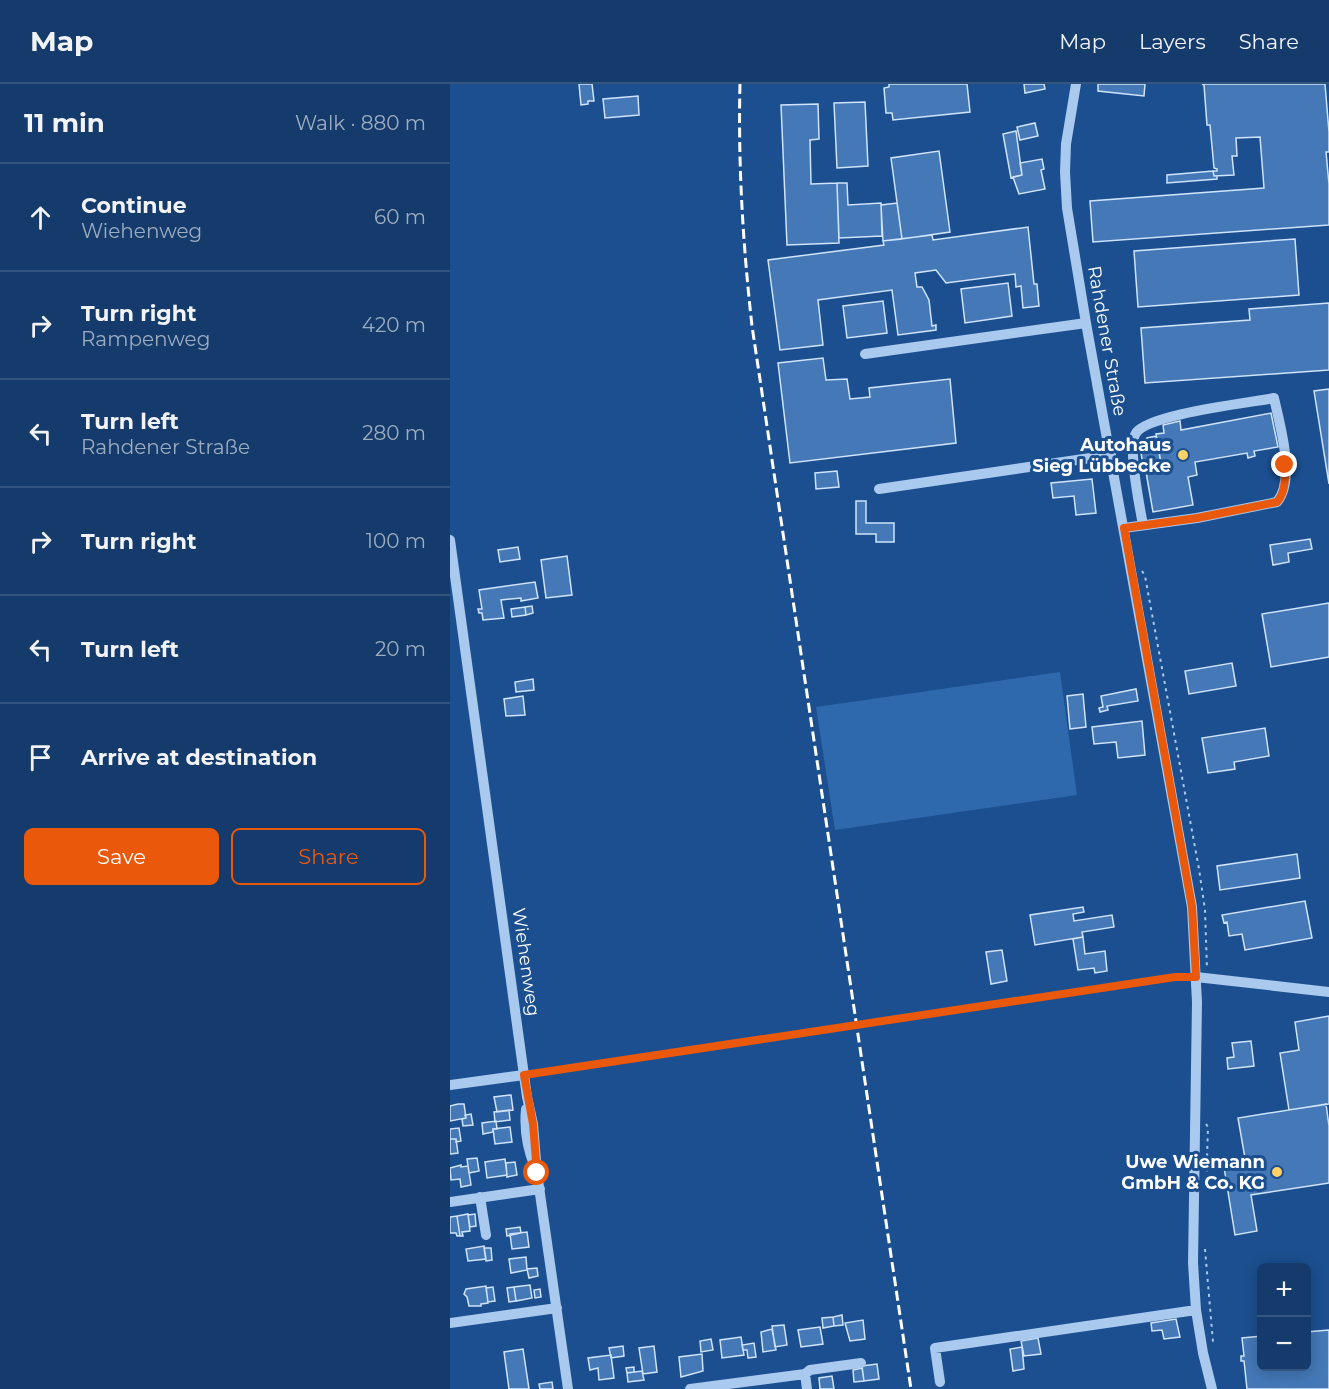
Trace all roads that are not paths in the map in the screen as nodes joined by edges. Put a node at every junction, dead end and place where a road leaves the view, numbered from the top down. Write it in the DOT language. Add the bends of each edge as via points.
graph roads {
  1 [pos="1076,84"];
  2 [pos="1086,323"];
  3 [pos="866,354"];
  4 [pos="1111,455"];
  5 [pos="879,489"];
  6 [pos="1143,525"];
  7 [pos="1124,528"];
  8 [pos="450,540"];
  9 [pos="454,592"];
  10 [pos="1202,977"];
  11 [pos="1329,992"];
  12 [pos="524,1075"];
  13 [pos="450,1085"];
  14 [pos="540,1190"];
  15 [pos="480,1197"];
  16 [pos="450,1202"];
  17 [pos="486,1235"];
  18 [pos="557,1308"];
  19 [pos="1196,1310"];
  20 [pos="450,1323"];
  21 [pos="861,1363"];
  22 [pos="805,1374"];
  23 [pos="940,1382"];
  24 [pos="568,1389"];
  25 [pos="690,1389"];
  26 [pos="807,1389"];
  27 [pos="1212,1389"];
  1 -- 2 [label="street, Rahdener Straße" via="1065,172"];
  2 -- 3 [label="street"];
  2 -- 4 [label="street, Rahdener Straße"];
  4 -- 5 [label="street"];
  4 -- 7 [label="street, Rahdener Straße"];
  6 -- 6 [label="street" via="1277,502 1285,484 1285,465 1274,398 1164,418 1136,433 1135,472"];
  6 -- 7 [label="street"];
  7 -- 10 [label="street, Rahdener Straße"];
  8 -- 9 [label="street, Wiehenweg"];
  9 -- 12 [label="street, Wiehenweg"];
  10 -- 11 [label="street"];
  10 -- 19 [label="street, Rahdener Straße" via="1193,1263"];
  12 -- 13 [label="street"];
  12 -- 14 [label="street, Wiehenweg" via="528,1153"];
  14 -- 15 [label="street"];
  14 -- 18 [label="street"];
  15 -- 16 [label="street"];
  15 -- 17 [label="street"];
  18 -- 20 [label="street"];
  18 -- 24 [label="street"];
  19 -- 23 [label="street" via="935,1348"];
  19 -- 27 [label="street, Rahdener Straße"];
  21 -- 22 [label="street"];
  22 -- 25 [label="street"];
  22 -- 26 [label="street"];
}
